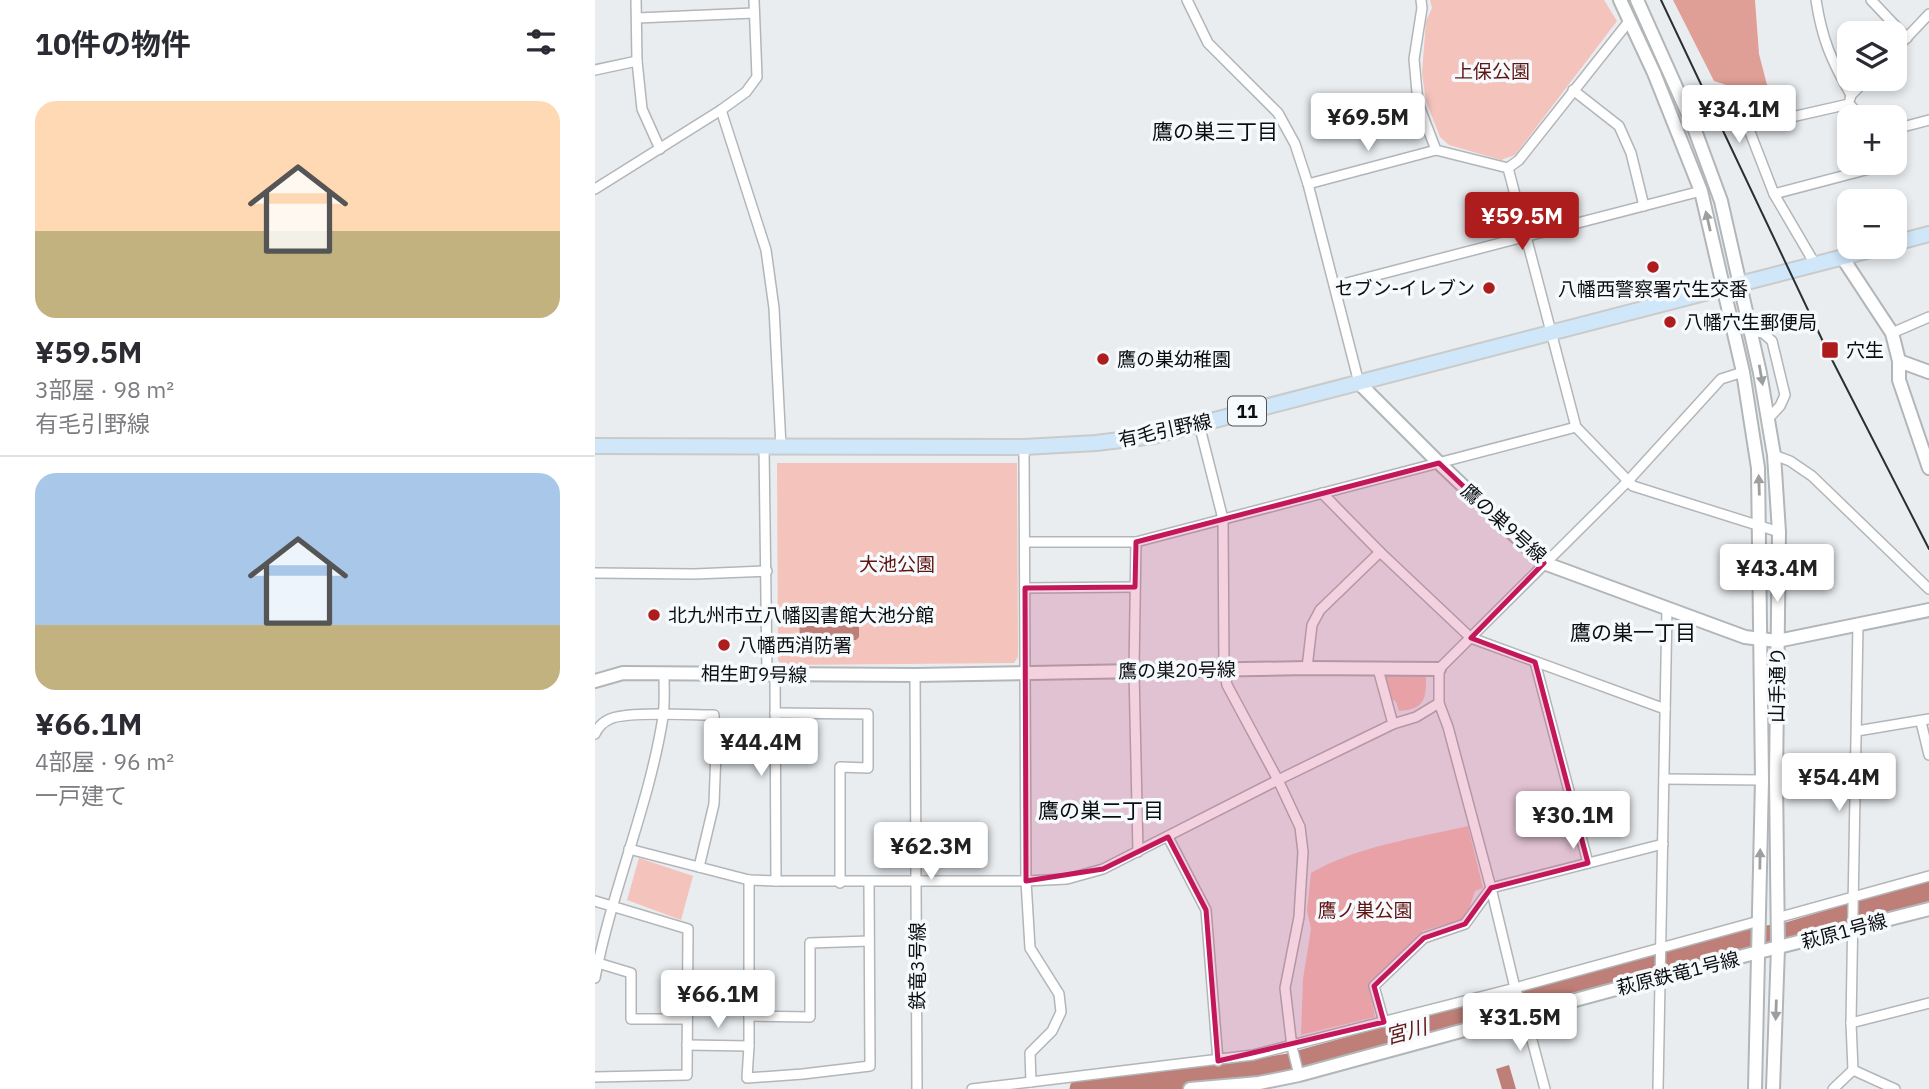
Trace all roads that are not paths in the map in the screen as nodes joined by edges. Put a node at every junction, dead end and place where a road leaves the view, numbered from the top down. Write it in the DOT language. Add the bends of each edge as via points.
graph roads {
  1 [pos="636,0"];
  2 [pos="754,0"];
  3 [pos="1187,0"];
  4 [pos="1421,0"];
  5 [pos="1619,0"];
  6 [pos="1637,0"];
  7 [pos="1816,0"];
  8 [pos="1871,0"];
  9 [pos="754,13"];
  10 [pos="1929,14"];
  11 [pos="637,18"];
  12 [pos="1630,20"];
  13 [pos="1891,21"];
  14 [pos="1907,38"];
  15 [pos="637,61"];
  16 [pos="595,71"];
  17 [pos="1573,90"];
  18 [pos="1857,91"];
  19 [pos="1850,100"];
  20 [pos="1854,105"];
  21 [pos="721,110"];
  22 [pos="1929,120"];
  23 [pos="1907,126"];
  24 [pos="660,149"];
  25 [pos="1436,150"];
  26 [pos="1508,169"];
  27 [pos="1846,175"];
  28 [pos="1308,184"];
  29 [pos="595,189"];
  30 [pos="1701,191"];
  31 [pos="1774,194"];
  32 [pos="1644,206"];
  33 [pos="1929,234"];
  34 [pos="1526,236"];
  35 [pos="1907,240"];
  36 [pos="1837,258"];
  37 [pos="1843,259"];
  38 [pos="1815,264"];
  39 [pos="1740,285"];
  40 [pos="1335,286"];
  41 [pos="1723,288"];
  42 [pos="1929,317"];
  43 [pos="1752,331"];
  44 [pos="1550,332"];
  45 [pos="1892,333"];
  46 [pos="1899,361"];
  47 [pos="1743,372"];
  48 [pos="1929,372"];
  49 [pos="1359,383"];
  50 [pos="1768,419"];
  51 [pos="1199,424"];
  52 [pos="1576,427"];
  53 [pos="595,446"];
  54 [pos="764,447"];
  55 [pos="781,447"];
  56 [pos="1024,447"];
  57 [pos="1774,455"];
  58 [pos="1439,464"];
  59 [pos="1929,468"];
  60 [pos="1628,481"];
  61 [pos="1322,493"];
  62 [pos="1223,519"];
  63 [pos="1761,528"];
  64 [pos="1779,532"];
  65 [pos="1026,542"];
  66 [pos="1136,542"];
  67 [pos="1380,552"];
  68 [pos="1544,563"];
  69 [pos="767,571"];
  70 [pos="595,573"];
  71 [pos="1135,587"];
  72 [pos="1025,588"];
  73 [pos="1929,589"];
  74 [pos="1667,608"];
  75 [pos="1929,610"];
  76 [pos="1858,624"];
  77 [pos="1471,638"];
  78 [pos="1761,640"];
  79 [pos="1777,641"];
  80 [pos="1535,662"];
  81 [pos="1307,668"];
  82 [pos="1224,669"];
  83 [pos="1377,669"];
  84 [pos="1439,669"];
  85 [pos="1134,671"];
  86 [pos="1026,672"];
  87 [pos="664,674"];
  88 [pos="771,674"];
  89 [pos="915,675"];
  90 [pos="595,681"];
  91 [pos="1439,703"];
  92 [pos="1665,709"];
  93 [pos="775,713"];
  94 [pos="663,714"];
  95 [pos="1925,721"];
  96 [pos="1393,724"];
  97 [pos="1857,731"];
  98 [pos="595,734"];
  99 [pos="716,751"];
  100 [pos="776,751"];
  101 [pos="1929,755"];
  102 [pos="1776,778"];
  103 [pos="1664,779"];
  104 [pos="1278,780"];
  105 [pos="1762,780"];
  106 [pos="1854,780"];
  107 [pos="1168,837"];
  108 [pos="1663,844"];
  109 [pos="629,849"];
  110 [pos="1137,852"];
  111 [pos="1588,863"];
  112 [pos="699,867"];
  113 [pos="1929,876"];
  114 [pos="749,880"];
  115 [pos="776,881"];
  116 [pos="1025,881"];
  117 [pos="869,882"];
  118 [pos="916,882"];
  119 [pos="840,883"];
  120 [pos="1492,888"];
  121 [pos="1853,899"];
  122 [pos="595,901"];
  123 [pos="613,907"];
  124 [pos="1929,909"];
  125 [pos="1777,920"];
  126 [pos="1759,924"];
  127 [pos="1854,925"];
  128 [pos="869,941"];
  129 [pos="1778,945"];
  130 [pos="1758,950"];
  131 [pos="1660,951"];
  132 [pos="598,963"];
  133 [pos="1660,973"];
  134 [pos="595,978"];
  135 [pos="1515,988"];
  136 [pos="1929,1003"];
  137 [pos="1524,1011"];
  138 [pos="749,1016"];
  139 [pos="687,1019"];
  140 [pos="1384,1022"];
  141 [pos="1851,1023"];
  142 [pos="687,1045"];
  143 [pos="749,1046"];
  144 [pos="1218,1061"];
  145 [pos="1296,1061"];
  146 [pos="1853,1070"];
  147 [pos="595,1077"];
  148 [pos="1031,1082"];
  149 [pos="1215,1088"];
  150 [pos="1890,1088"];
  151 [pos="917,1089"];
  152 [pos="972,1089"];
  153 [pos="1190,1089"];
  154 [pos="1545,1089"];
  155 [pos="1658,1089"];
  156 [pos="1755,1089"];
  157 [pos="1773,1089"];
  158 [pos="1833,1089"];
  1 -- 11 [label="street"];
  2 -- 9 [label="street"];
  3 -- 28 [label="street" via="1208,43 1278,113 1295,144"];
  4 -- 25 [label="street" via="1414,59 1418,103"];
  5 -- 12 [label="street, 山手通り"];
  6 -- 39 [label="street, 山手通り" via="1721,201"];
  7 -- 19 [label="street" via="1822,36"];
  8 -- 13 [label="street"];
  9 -- 11 [label="street"];
  9 -- 21 [label="street" via="757,77 746,92"];
  10 -- 14 [label="street"];
  11 -- 15 [label="street"];
  12 -- 17 [label="street"];
  12 -- 30 [label="street, 山手通り"];
  15 -- 16 [label="street"];
  15 -- 24 [label="street" via="642,109"];
  17 -- 26 [label="street"];
  17 -- 32 [label="street" via="1619,126"];
  18 -- 19 [label="street"];
  19 -- 20 [label="street"];
  19 -- 31 [label="street" via="1748,127"];
  21 -- 24 [label="street"];
  21 -- 55 [label="street" via="766,250"];
  22 -- 23 [label="street"];
  24 -- 29 [label="street"];
  25 -- 26 [label="street"];
  25 -- 28 [label="street"];
  26 -- 34 [label="street"];
  27 -- 31 [label="street"];
  28 -- 40 [label="street"];
  30 -- 32 [label="street"];
  41 -- 30 [label="street, 山手通り, one-way"];
  31 -- 38 [label="street"];
  32 -- 34 [label="street"];
  33 -- 35 [label="main road"];
  34 -- 40 [label="street"];
  34 -- 44 [label="street"];
  36 -- 38 [label="main road, 有毛引野線 / 11"];
  37 -- 45 [label="street"];
  38 -- 39 [label="main road, 有毛引野線 / 11"];
  39 -- 41 [label="main road, 有毛引野線 / 11"];
  39 -- 43 [label="street, 山手通り"];
  40 -- 49 [label="street"];
  41 -- 44 [label="main road, 有毛引野線 / 11"];
  41 -- 47 [label="street, 山手通り"];
  42 -- 45 [label="street"];
  43 -- 50 [label="street, 山手通り, one-way"];
  43 -- 50 [label="street" via="1772,341 1785,395"];
  44 -- 49 [label="main road, 有毛引野線 / 11"];
  44 -- 52 [label="street"];
  45 -- 46 [label="street"];
  46 -- 48 [label="street"];
  46 -- 59 [label="street" via="1899,380"];
  47 -- 60 [label="street" via="1721,379"];
  63 -- 47 [label="street, 山手通り, one-way" via="1758,468"];
  49 -- 51 [label="main road, 有毛引野線 / 11"];
  49 -- 58 [label="street, 鷹の巣9号線"];
  50 -- 57 [label="street, 山手通り"];
  51 -- 56 [label="main road, 有毛引野線 / 11" via="1142,437"];
  51 -- 62 [label="street"];
  52 -- 58 [label="street"];
  52 -- 60 [label="street"];
  53 -- 54 [label="main road, 有毛引野線 / 11"];
  54 -- 55 [label="main road, 有毛引野線 / 11"];
  54 -- 69 [label="street"];
  55 -- 56 [label="main road, 有毛引野線 / 11"];
  56 -- 65 [label="street"];
  57 -- 64 [label="street, 山手通り"];
  57 -- 73 [label="street" via="1812,476"];
  58 -- 61 [label="street"];
  58 -- 68 [label="street, 鷹の巣9号線"];
  60 -- 63 [label="street"];
  60 -- 68 [label="street"];
  61 -- 62 [label="street"];
  61 -- 67 [label="street"];
  62 -- 66 [label="street"];
  62 -- 82 [label="street"];
  63 -- 64 [label="street"];
  63 -- 78 [label="street, 山手通り"];
  64 -- 79 [label="street, 山手通り"];
  65 -- 66 [label="street"];
  65 -- 72 [label="street"];
  66 -- 71 [label="street"];
  67 -- 77 [label="street"];
  67 -- 81 [label="street" via="1320,610 1312,625"];
  68 -- 74 [label="street, 鷹の巣9号線"];
  68 -- 77 [label="street"];
  69 -- 70 [label="street"];
  69 -- 88 [label="street"];
  71 -- 72 [label="street"];
  71 -- 85 [label="street"];
  72 -- 86 [label="street"];
  74 -- 78 [label="street, 鷹の巣9号線"];
  74 -- 92 [label="street"];
  75 -- 76 [label="street, 鷹の巣9号線"];
  76 -- 79 [label="street, 鷹の巣9号線"];
  76 -- 97 [label="street"];
  77 -- 80 [label="street"];
  77 -- 84 [label="street"];
  78 -- 79 [label="street, 鷹の巣9号線"];
  78 -- 105 [label="street, 山手通り"];
  79 -- 102 [label="street, 山手通り"];
  80 -- 92 [label="street"];
  80 -- 111 [label="street"];
  81 -- 82 [label="street, 鷹の巣20号線"];
  81 -- 83 [label="street, 鷹の巣20号線"];
  82 -- 85 [label="street, 鷹の巣20号線"];
  82 -- 104 [label="street" via="1227,685"];
  83 -- 84 [label="street, 鷹の巣20号線"];
  83 -- 96 [label="street"];
  84 -- 91 [label="street"];
  85 -- 86 [label="street, 鷹の巣20号線"];
  85 -- 110 [label="street"];
  86 -- 89 [label="street, 鷹の巣20号線"];
  86 -- 116 [label="street"];
  87 -- 88 [label="street, 相生町9号線"];
  87 -- 90 [label="street, 相生町9号線" via="623,673"];
  87 -- 94 [label="street"];
  88 -- 89 [label="street, 相生町9号線"];
  88 -- 93 [label="street"];
  89 -- 118 [label="street, 鉄竜3号線"];
  91 -- 96 [label="street"];
  91 -- 120 [label="street"];
  92 -- 103 [label="street"];
  93 -- 100 [label="street"];
  93 -- 119 [label="street" via="868,714 868,768 840,766"];
  94 -- 98 [label="street" via="612,717"];
  94 -- 99 [label="street" via="714,715"];
  94 -- 109 [label="street" via="651,779"];
  95 -- 97 [label="street"];
  95 -- 101 [label="street"];
  96 -- 104 [label="street"];
  97 -- 106 [label="street"];
  99 -- 100 [label="street"];
  99 -- 112 [label="street" via="713,804"];
  100 -- 115 [label="street"];
  102 -- 106 [label="street"];
  102 -- 125 [label="street, 山手通り"];
  103 -- 105 [label="street"];
  103 -- 108 [label="street"];
  104 -- 107 [label="street"];
  104 -- 145 [label="street" via="1300,827 1303,852 1299,917 1285,988"];
  126 -- 105 [label="street, 山手通り, one-way"];
  106 -- 121 [label="street"];
  107 -- 110 [label="street"];
  107 -- 144 [label="street" via="1206,910"];
  108 -- 111 [label="street"];
  108 -- 131 [label="street"];
  109 -- 112 [label="street"];
  109 -- 123 [label="street"];
  110 -- 116 [label="street" via="1103,869 1067,879"];
  111 -- 120 [label="street"];
  112 -- 114 [label="street"];
  113 -- 121 [label="street"];
  114 -- 115 [label="street"];
  114 -- 138 [label="street"];
  115 -- 119 [label="street"];
  116 -- 118 [label="street"];
  116 -- 148 [label="street" via="1030,948 1059,994 1061,1012 1052,1031 1030,1053"];
  117 -- 118 [label="street"];
  117 -- 119 [label="street"];
  117 -- 128 [label="street"];
  118 -- 151 [label="street, 鉄竜3号線"];
  120 -- 135 [label="street"];
  120 -- 140 [label="street" via="1465,923 1424,937 1374,986"];
  121 -- 125 [label="street"];
  121 -- 127 [label="street"];
  122 -- 123 [label="street"];
  123 -- 132 [label="street"];
  123 -- 139 [label="street" via="688,929"];
  124 -- 127 [label="street, 萩原1号線"];
  125 -- 129 [label="street, 山手通り"];
  126 -- 130 [label="street, 山手通り"];
  126 -- 131 [label="street"];
  127 -- 129 [label="street, 萩原1号線"];
  127 -- 141 [label="street"];
  128 -- 138 [label="street" via="810,943 810,1017"];
  128 -- 143 [label="street" via="870,1066 747,1077"];
  129 -- 130 [label="street, 萩原1号線"];
  129 -- 157 [label="street, 山手通り, one-way"];
  130 -- 133 [label="street, 萩原鉄竜1号線"];
  130 -- 156 [label="street, 山手通り"];
  131 -- 133 [label="street"];
  131 -- 135 [label="street"];
  132 -- 134 [label="street"];
  132 -- 139 [label="street" via="631,973 631,1019"];
  133 -- 137 [label="street, 萩原鉄竜1号線"];
  133 -- 155 [label="street"];
  135 -- 137 [label="street"];
  135 -- 140 [label="street"];
  136 -- 141 [label="street"];
  137 -- 145 [label="street, 萩原鉄竜1号線"];
  137 -- 154 [label="street"];
  138 -- 143 [label="street"];
  139 -- 142 [label="street"];
  140 -- 145 [label="street"];
  141 -- 146 [label="street"];
  142 -- 143 [label="street"];
  142 -- 147 [label="street" via="687,1075"];
  144 -- 145 [label="street"];
  144 -- 148 [label="street"];
  145 -- 149 [label="street, 萩原鉄竜1号線" via="1259,1083"];
  146 -- 150 [label="street"];
  146 -- 158 [label="street"];
  148 -- 152 [label="street"];
  149 -- 153 [label="street, 萩原鉄竜1号線"];
}
